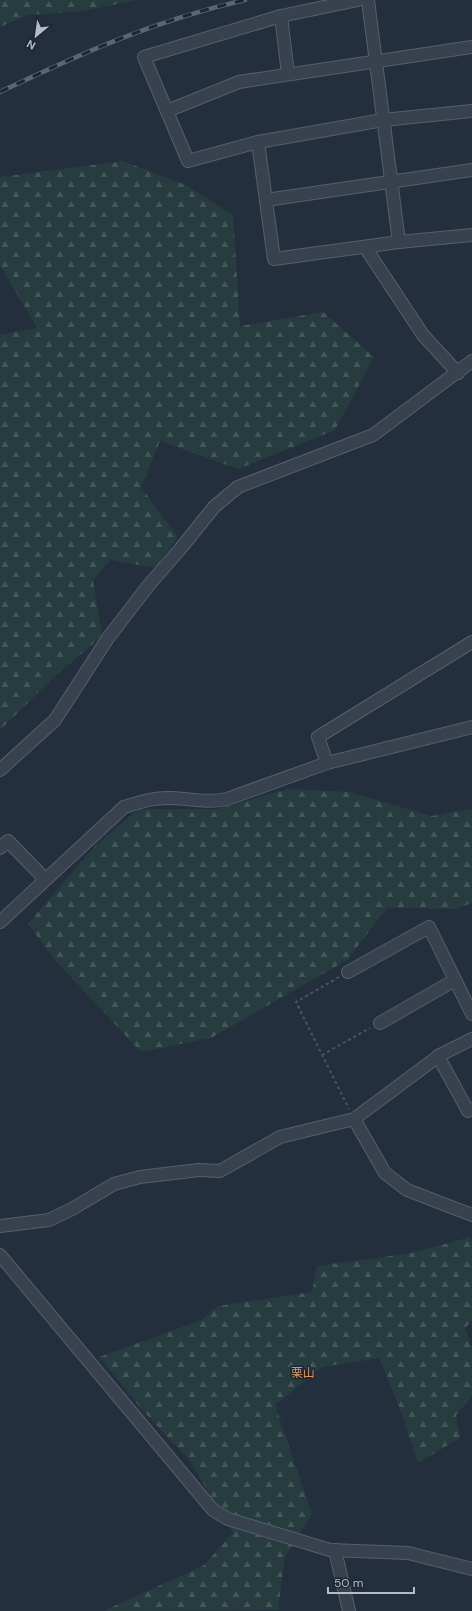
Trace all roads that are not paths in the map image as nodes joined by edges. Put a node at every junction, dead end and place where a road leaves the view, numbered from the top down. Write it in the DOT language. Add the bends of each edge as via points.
graph roads {
  1 [pos="358,0"];
  2 [pos="368,0"];
  3 [pos="281,16"];
  4 [pos="472,47"];
  5 [pos="376,60"];
  6 [pos="288,74"];
  7 [pos="167,111"];
  8 [pos="472,111"];
  9 [pos="383,120"];
  10 [pos="258,142"];
  11 [pos="472,170"];
  12 [pos="391,182"];
  13 [pos="266,200"];
  14 [pos="472,235"];
  15 [pos="399,242"];
  16 [pos="365,246"];
  17 [pos="472,361"];
  18 [pos="458,373"];
  19 [pos="472,642"];
  20 [pos="472,727"];
  21 [pos="327,763"];
  22 [pos="0,770"];
  23 [pos="0,848"];
  24 [pos="45,879"];
  25 [pos="0,922"];
  26 [pos="348,972"];
  27 [pos="455,980"];
  28 [pos="472,1014"];
  29 [pos="380,1023"];
  30 [pos="472,1039"];
  31 [pos="438,1056"];
  32 [pos="472,1109"];
  33 [pos="354,1119"];
  34 [pos="472,1215"];
  35 [pos="0,1226"];
  36 [pos="0,1255"];
  37 [pos="335,1550"];
  38 [pos="472,1569"];
  39 [pos="349,1611"];
  1 -- 3 [label="street"];
  2 -- 5 [label="street"];
  3 -- 6 [label="street"];
  3 -- 7 [label="street" via="144,57"];
  4 -- 5 [label="street"];
  5 -- 6 [label="street"];
  5 -- 9 [label="street"];
  6 -- 7 [label="street" via="239,82"];
  7 -- 10 [label="street" via="188,162"];
  8 -- 9 [label="street"];
  9 -- 10 [label="street"];
  9 -- 12 [label="street"];
  10 -- 13 [label="street"];
  11 -- 12 [label="street"];
  12 -- 13 [label="street"];
  12 -- 15 [label="street"];
  13 -- 16 [label="street" via="274,259"];
  14 -- 15 [label="street"];
  15 -- 16 [label="street"];
  16 -- 18 [label="street" via="423,335"];
  17 -- 18 [label="street"];
  18 -- 22 [label="street" via="373,435 238,487 214,507 108,638 55,720"];
  19 -- 21 [label="street" via="318,737"];
  20 -- 21 [label="street"];
  21 -- 24 [label="street" via="227,799 212,802 150,799 124,807"];
  23 -- 24 [label="street" via="8,841"];
  24 -- 25 [label="street"];
  26 -- 27 [label="street" via="429,927"];
  27 -- 28 [label="street"];
  27 -- 29 [label="street"];
  30 -- 31 [label="street"];
  31 -- 32 [label="street" via="468,1111"];
  31 -- 33 [label="street"];
  33 -- 34 [label="street" via="384,1173 407,1190"];
  33 -- 35 [label="street" via="280,1137 220,1171 199,1170 140,1177 114,1184 48,1220"];
  36 -- 37 [label="street" via="213,1510 228,1519"];
  37 -- 38 [label="street" via="408,1553"];
  37 -- 39 [label="street"];
}
